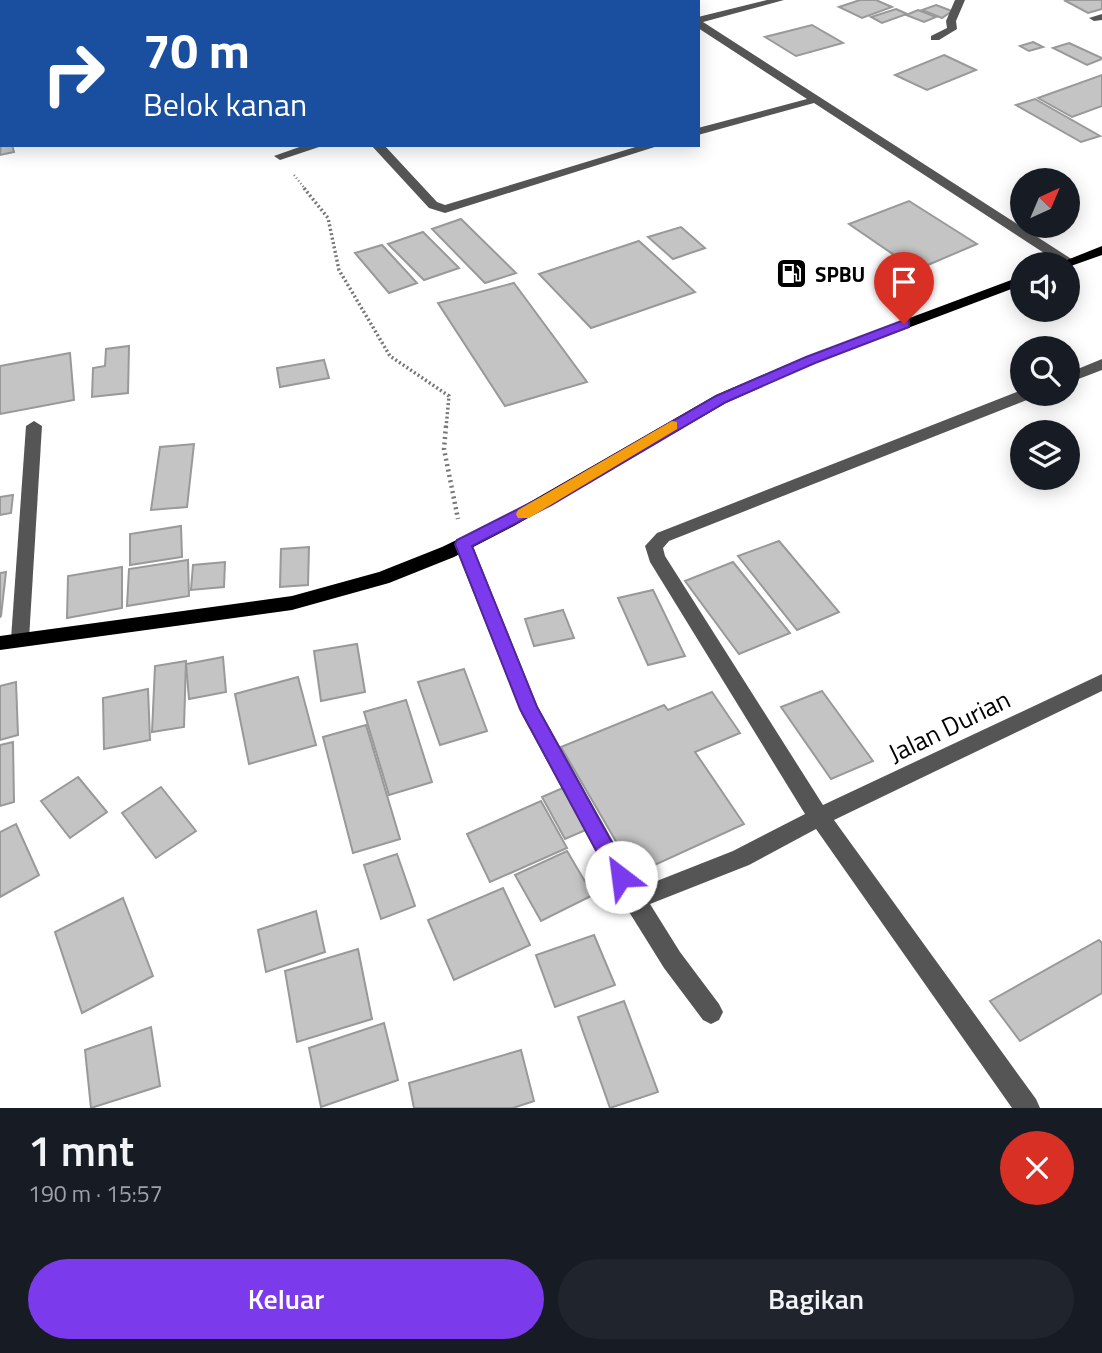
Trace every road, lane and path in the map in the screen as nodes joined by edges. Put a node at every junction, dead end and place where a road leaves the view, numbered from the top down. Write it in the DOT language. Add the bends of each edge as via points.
graph roads {
  1 [pos="779,0"];
  2 [pos="960,0"];
  3 [pos="700,20"];
  4 [pos="700,22"];
  5 [pos="718,36"];
  6 [pos="935,38"];
  7 [pos="700,40"];
  8 [pos="814,100"];
  9 [pos="700,131"];
  10 [pos="312,147"];
  11 [pos="379,147"];
  12 [pos="648,147"];
  13 [pos="280,156"];
  14 [pos="1102,250"];
  15 [pos="1049,252"];
  16 [pos="1080,258"];
  17 [pos="1010,285"];
  18 [pos="1102,364"];
  19 [pos="1080,373"];
  20 [pos="1010,401"];
  21 [pos="34,426"];
  22 [pos="463,544"];
  23 [pos="20,639"];
  24 [pos="0,643"];
  25 [pos="1102,682"];
  26 [pos="819,817"];
  27 [pos="634,900"];
  28 [pos="710,1012"];
  29 [pos="1027,1108"];
  1 -- 3 [label="street"];
  2 -- 6 [label="street" via="952,29"];
  4 -- 5 [label="street"];
  5 -- 7 [label="street"];
  5 -- 8 [label="street"];
  8 -- 9 [label="street"];
  8 -- 15 [label="street"];
  10 -- 13 [label="street"];
  11 -- 12 [label="street" via="433,205 446,209"];
  13 -- 22 [label="path" via="328,218 339,270 390,356 449,396 444,449"];
  14 -- 16 [label="main road"];
  17 -- 22 [label="main road" via="721,399 545,502"];
  18 -- 19 [label="street"];
  20 -- 26 [label="street" via="663,537 654,546 656,557"];
  21 -- 23 [label="street"];
  22 -- 23 [label="main road" via="383,578 292,603"];
  22 -- 27 [label="street" via="529,709"];
  23 -- 24 [label="main road"];
  25 -- 26 [label="street, Jalan Durian"];
  26 -- 27 [label="street, Jalan Durian" via="741,858"];
  26 -- 29 [label="street"];
  27 -- 28 [label="street"];
}
